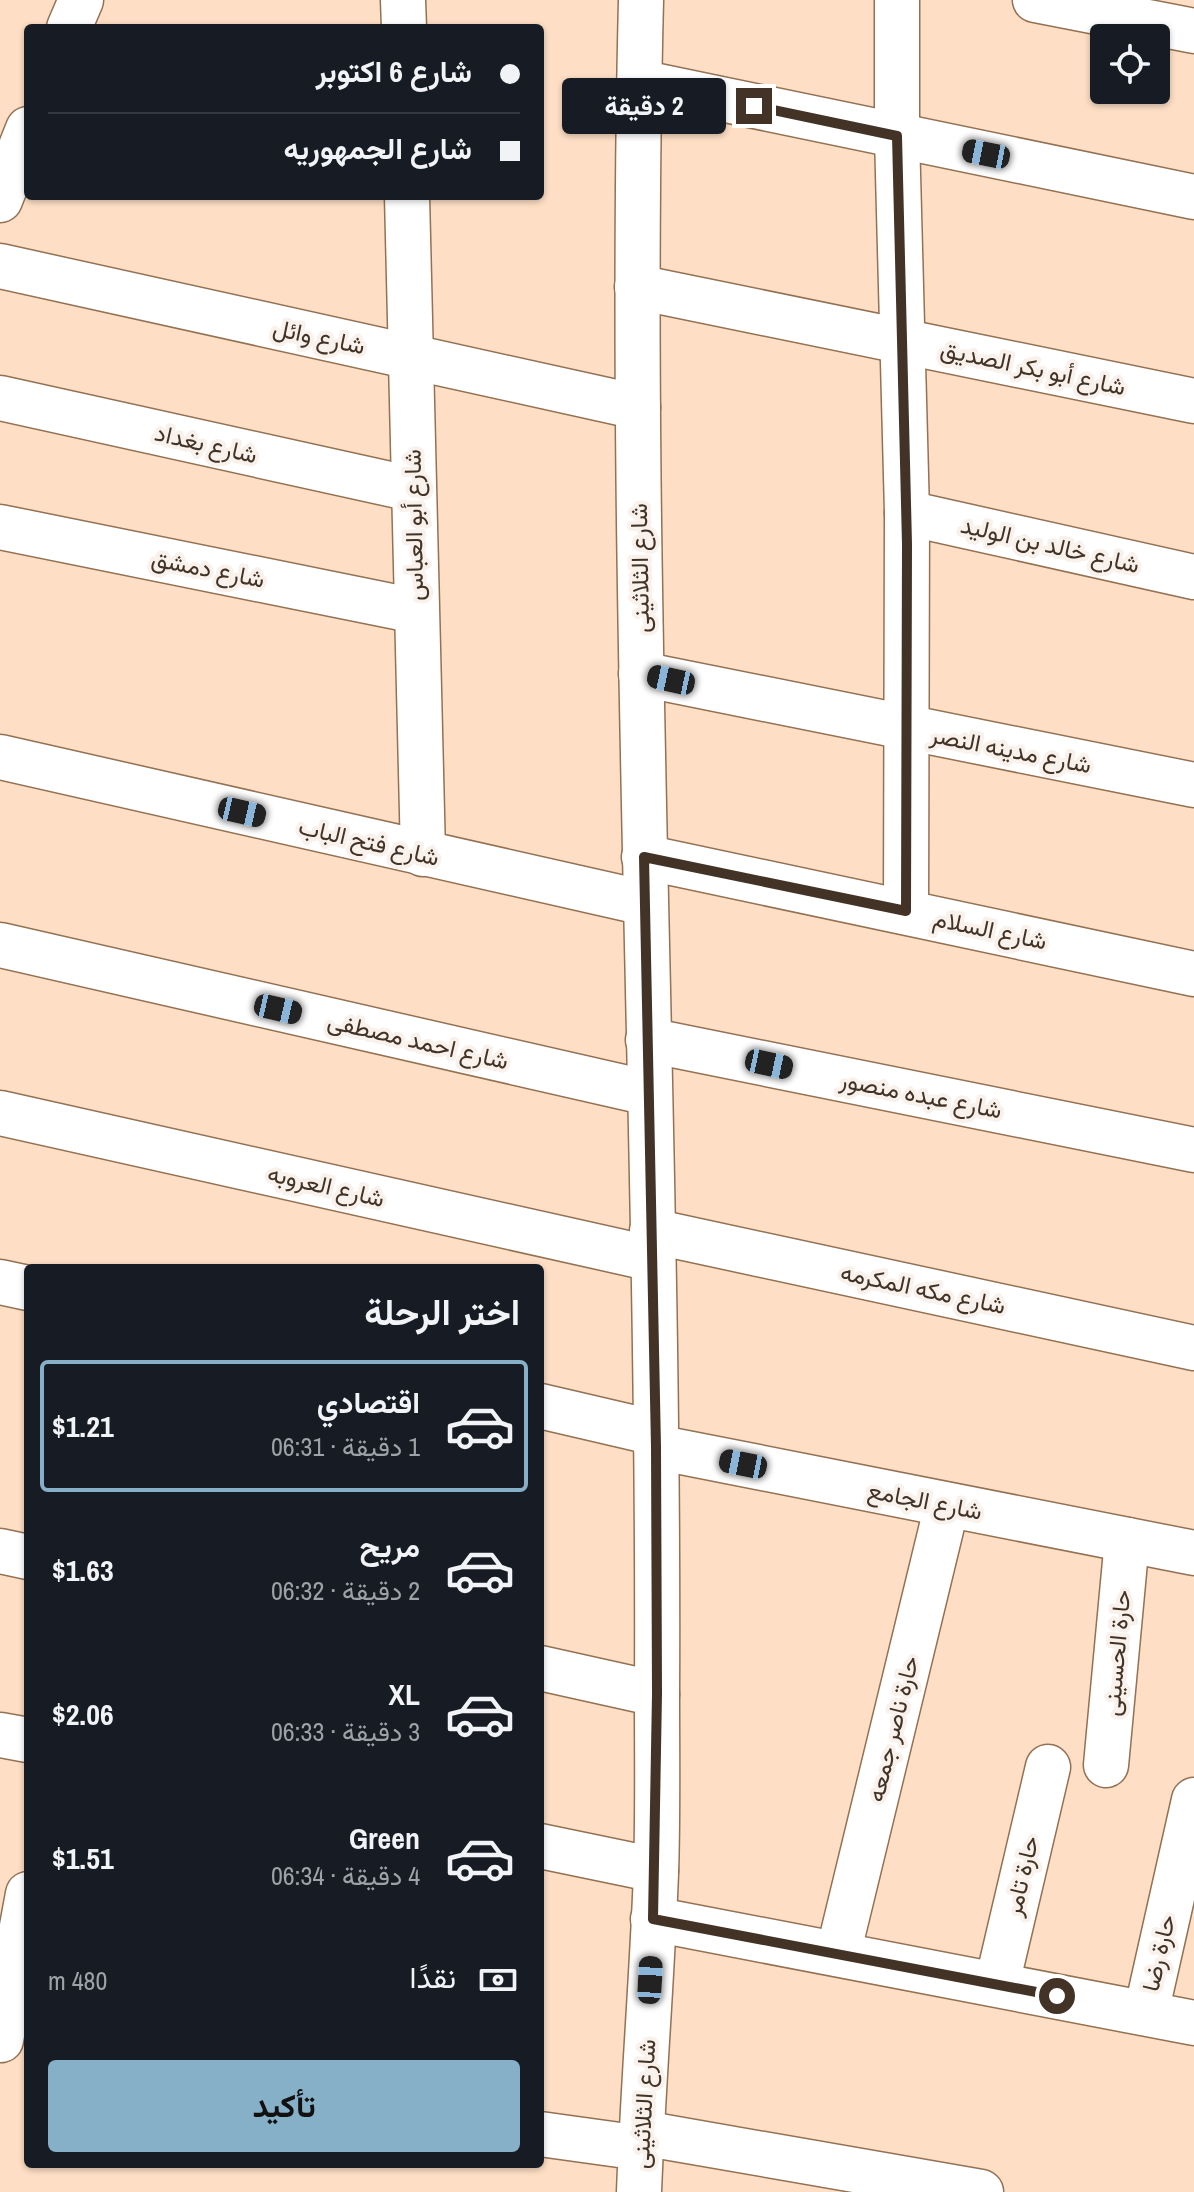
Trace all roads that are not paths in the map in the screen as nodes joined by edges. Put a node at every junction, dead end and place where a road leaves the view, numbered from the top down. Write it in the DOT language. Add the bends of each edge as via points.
graph roads {
  1 [pos="81,0"];
  2 [pos="403,0"];
  3 [pos="641,0"];
  4 [pos="897,0"];
  5 [pos="1035,0"];
  6 [pos="1172,19"];
  7 [pos="71,24"];
  8 [pos="404,24"];
  9 [pos="639,82"];
  10 [pos="897,136"];
  11 [pos="24,139"];
  12 [pos="1194,197"];
  13 [pos="0,200"];
  14 [pos="407,200"];
  15 [pos="0,266"];
  16 [pos="637,287"];
  17 [pos="902,341"];
  18 [pos="410,357"];
  19 [pos="0,398"];
  20 [pos="1194,401"];
  21 [pos="638,407"];
  22 [pos="412,489"];
  23 [pos="907,513"];
  24 [pos="0,527"];
  25 [pos="1194,577"];
  26 [pos="416,611"];
  27 [pos="641,674"];
  28 [pos="909,730"];
  29 [pos="0,757"];
  30 [pos="1194,785"];
  31 [pos="423,854"];
  32 [pos="644,857"];
  33 [pos="645,903"];
  34 [pos="906,911"];
  35 [pos="0,945"];
  36 [pos="1194,974"];
  37 [pos="648,1040"];
  38 [pos="649,1093"];
  39 [pos="0,1113"];
  40 [pos="1194,1150"];
  41 [pos="652,1245"];
  42 [pos="0,1282"];
  43 [pos="24,1287"];
  44 [pos="1194,1348"];
  45 [pos="544,1407"];
  46 [pos="656,1440"];
  47 [pos="947,1505"];
  48 [pos="1127,1540"];
  49 [pos="0,1551"];
  50 [pos="1194,1553"];
  51 [pos="24,1556"];
  52 [pos="544,1669"];
  53 [pos="657,1694"];
  54 [pos="0,1735"];
  55 [pos="24,1739"];
  56 [pos="1106,1765"];
  57 [pos="1048,1767"];
  58 [pos="1194,1800"];
  59 [pos="544,1847"];
  60 [pos="656,1870"];
  61 [pos="24,1915"];
  62 [pos="653,1919"];
  63 [pos="838,1954"];
  64 [pos="997,1984"];
  65 [pos="1146,2013"];
  66 [pos="1194,2023"];
  67 [pos="0,2040"];
  68 [pos="24,2044"];
  69 [pos="544,2134"];
  70 [pos="641,2141"];
  71 [pos="639,2192"];
  72 [pos="981,2192"];
  1 -- 7 [label="street"];
  2 -- 8 [label="street"];
  3 -- 9 [label="street, شارع الثلاثينى"];
  4 -- 10 [label="street"];
  5 -- 6 [label="street"];
  9 -- 10 [label="street"];
  9 -- 16 [label="street, شارع الثلاثينى"];
  10 -- 12 [label="street"];
  10 -- 17 [label="street"];
  11 -- 13 [label="street"];
  14 -- 18 [label="street, شارع أبو العباس"];
  15 -- 18 [label="street, شارع وائل"];
  16 -- 17 [label="street, شارع أبو بكر الصديق"];
  16 -- 21 [label="street, شارع الثلاثينى"];
  17 -- 20 [label="street, شارع أبو بكر الصديق"];
  17 -- 23 [label="street"];
  18 -- 21 [label="street, شارع وائل"];
  18 -- 22 [label="street, شارع أبو العباس"];
  19 -- 22 [label="street, شارع بغداد"];
  21 -- 27 [label="street, شارع الثلاثينى"];
  22 -- 26 [label="street, شارع أبو العباس"];
  23 -- 25 [label="street, شارع خالد بن الوليد"];
  23 -- 28 [label="street"];
  24 -- 26 [label="street, شارع دمشق"];
  26 -- 31 [label="street, شارع أبو العباس"];
  27 -- 28 [label="street, شارع مدينه النصر"];
  27 -- 32 [label="street, شارع الثلاثينى"];
  28 -- 30 [label="street, شارع مدينه النصر"];
  28 -- 34 [label="street"];
  29 -- 31 [label="street, شارع فتح الباب"];
  31 -- 33 [label="street, شارع فتح الباب"];
  32 -- 33 [label="street, شارع الثلاثينى"];
  32 -- 34 [label="street, شارع السلام"];
  33 -- 37 [label="street, شارع الثلاثينى"];
  34 -- 36 [label="street, شارع السلام"];
  35 -- 38 [label="street, شارع احمد مصطفى"];
  37 -- 38 [label="street, شارع الثلاثينى"];
  37 -- 40 [label="street, شارع عبده منصور"];
  38 -- 41 [label="street, شارع الثلاثينى"];
  39 -- 41 [label="street, شارع العروبه"];
  41 -- 44 [label="street, شارع مكه المكرمه"];
  41 -- 46 [label="street, شارع الثلاثينى"];
  42 -- 43 [label="street"];
  45 -- 46 [label="street, شارع الجامع"];
  46 -- 47 [label="street, شارع الجامع"];
  46 -- 53 [label="street, شارع الثلاثينى"];
  47 -- 48 [label="street, شارع الجامع"];
  47 -- 63 [label="street, حارة ناصر جمعه"];
  48 -- 50 [label="street, شارع الجامع"];
  48 -- 56 [label="street, حارة الحسينى"];
  49 -- 51 [label="street"];
  52 -- 53 [label="street"];
  53 -- 60 [label="street, شارع الثلاثينى"];
  54 -- 55 [label="street"];
  57 -- 64 [label="street, حارة تامر"];
  58 -- 65 [label="street, حارة رضا"];
  59 -- 60 [label="street"];
  60 -- 62 [label="street, شارع الثلاثينى"];
  61 -- 67 [label="street"];
  62 -- 63 [label="street"];
  62 -- 70 [label="street, شارع الثلاثينى"];
  63 -- 64 [label="street"];
  64 -- 65 [label="street"];
  65 -- 66 [label="street"];
  67 -- 68 [label="street"];
  69 -- 70 [label="street"];
  70 -- 71 [label="street, شارع الثلاثينى"];
  70 -- 72 [label="street"];
}
